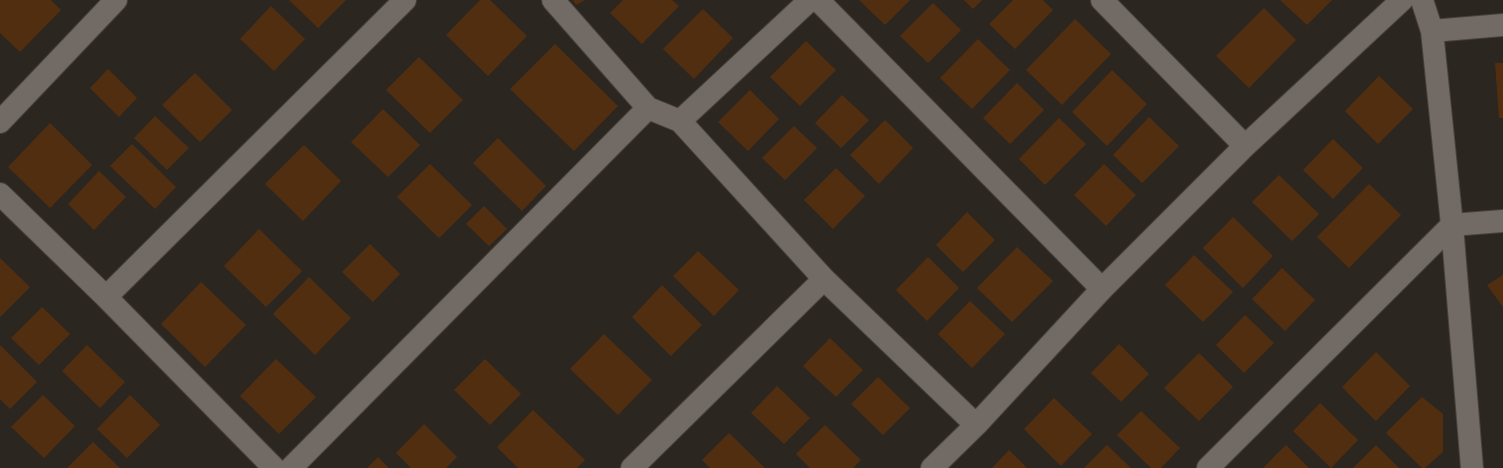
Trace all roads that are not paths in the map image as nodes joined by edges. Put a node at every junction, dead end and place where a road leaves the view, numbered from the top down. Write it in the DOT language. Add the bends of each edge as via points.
graph roads {
  1 [pos="116,0"];
  2 [pos="405,0"];
  3 [pos="553,0"];
  4 [pos="810,0"];
  5 [pos="818,0"];
  6 [pos="1102,0"];
  7 [pos="1402,0"];
  8 [pos="1422,0"];
  9 [pos="1503,25"];
  10 [pos="1432,31"];
  11 [pos="648,108"];
  12 [pos="680,121"];
  13 [pos="0,122"];
  14 [pos="1245,146"];
  15 [pos="0,194"];
  16 [pos="1503,221"];
  17 [pos="1452,225"];
  18 [pos="824,279"];
  19 [pos="1102,289"];
  20 [pos="106,296"];
  21 [pos="976,425"];
  22 [pos="274,468"];
  23 [pos="292,468"];
  24 [pos="632,468"];
  25 [pos="932,468"];
  26 [pos="1208,468"];
  27 [pos="1472,468"];
  1 -- 13 [label="street"];
  2 -- 20 [label="street"];
  3 -- 11 [label="street"];
  4 -- 12 [label="street"];
  5 -- 19 [label="street"];
  6 -- 14 [label="street"];
  7 -- 14 [label="street"];
  8 -- 10 [label="street"];
  9 -- 10 [label="street"];
  10 -- 17 [label="street"];
  11 -- 12 [label="street"];
  11 -- 23 [label="street"];
  12 -- 18 [label="street"];
  14 -- 19 [label="street"];
  15 -- 20 [label="street"];
  16 -- 17 [label="street"];
  17 -- 26 [label="street"];
  17 -- 27 [label="street"];
  18 -- 21 [label="street"];
  18 -- 24 [label="street"];
  19 -- 21 [label="street"];
  20 -- 22 [label="street"];
  21 -- 25 [label="street"];
}
